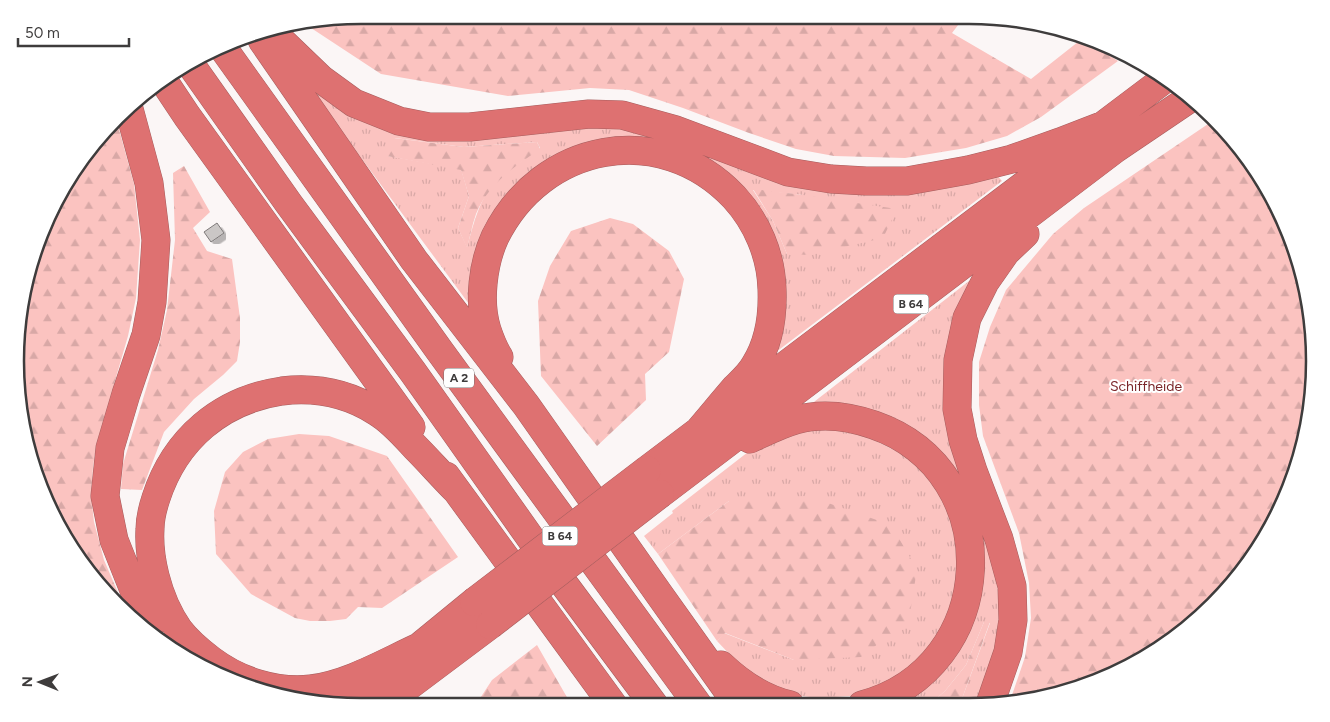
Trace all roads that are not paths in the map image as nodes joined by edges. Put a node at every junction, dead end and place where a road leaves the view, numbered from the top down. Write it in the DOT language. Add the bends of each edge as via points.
graph roads {
  1 [pos="275,35"];
  2 [pos="262,39"];
  3 [pos="226,52"];
  4 [pos="193,68"];
  5 [pos="1159,83"];
  6 [pos="167,86"];
  7 [pos="1185,102"];
  8 [pos="131,115"];
  9 [pos="1104,125"];
  10 [pos="1115,149"];
  11 [pos="526,405"];
  12 [pos="696,434"];
  13 [pos="707,459"];
  14 [pos="456,490"];
  15 [pos="659,594"];
  16 [pos="146,621"];
  17 [pos="419,648"];
  18 [pos="451,654"];
  19 [pos="222,668"];
  20 [pos="592,676"];
  21 [pos="275,687"];
  22 [pos="353,698"];
  23 [pos="393,698"];
  24 [pos="410,698"];
  25 [pos="603,698"];
  26 [pos="608,698"];
  27 [pos="649,698"];
  28 [pos="693,698"];
  29 [pos="733,698"];
  30 [pos="770,698"];
  31 [pos="881,698"];
  32 [pos="992,698"];
  1 -- 9 [label="highway" via="321,79 354,104 399,121 429,127 470,127 589,114 622,115 676,130 788,172 831,179 907,181 968,170 1012,159"];
  2 -- 11 [label="highway" via="414,260"];
  3 -- 28 [label="highway, A 2"];
  4 -- 27 [label="highway, A 2"];
  5 -- 9 [label="highway, B 64"];
  6 -- 14 [label="highway"];
  7 -- 10 [label="highway, B 64"];
  8 -- 16 [label="highway" via="149,183 156,249 146,335 110,448 105,496 114,540"];
  9 -- 12 [label="highway, B 64"];
  10 -- 13 [label="highway, B 64"];
  10 -- 32 [label="highway" via="1006,252 985,282 967,318 958,360 957,409 963,440 999,538 1012,586 1013,620 1008,652"];
  11 -- 12 [label="highway" via="487,329 484,276 493,242 510,211 522,197 534,184 564,165 580,158 615,151 651,152 700,169 727,190 750,217 770,265 773,299 768,334 755,366"];
  11 -- 15 [label="highway"];
  12 -- 17 [label="highway, B 64, bridge" via="474,602"];
  13 -- 18 [label="highway, B 64, bridge"];
  13 -- 31 [label="highway" via="792,421 829,416 865,422 898,436 927,458 950,486 969,536 971,572 965,608 950,639 929,667 901,688"];
  14 -- 19 [label="highway" via="392,422 356,400 331,392 293,390 253,397 216,415 190,438 168,469 155,504 150,545 161,600 192,645"];
  14 -- 20 [label="highway"];
  15 -- 29 [label="highway"];
  15 -- 30 [label="highway" via="723,666 752,689"];
  17 -- 21 [label="highway" via="330,685 310,689"];
  17 -- 22 [label="highway, B 64"];
  18 -- 23 [label="highway, B 64"];
  18 -- 24 [label="highway"];
  20 -- 25 [label="highway"];
  20 -- 26 [label="highway"];
}
